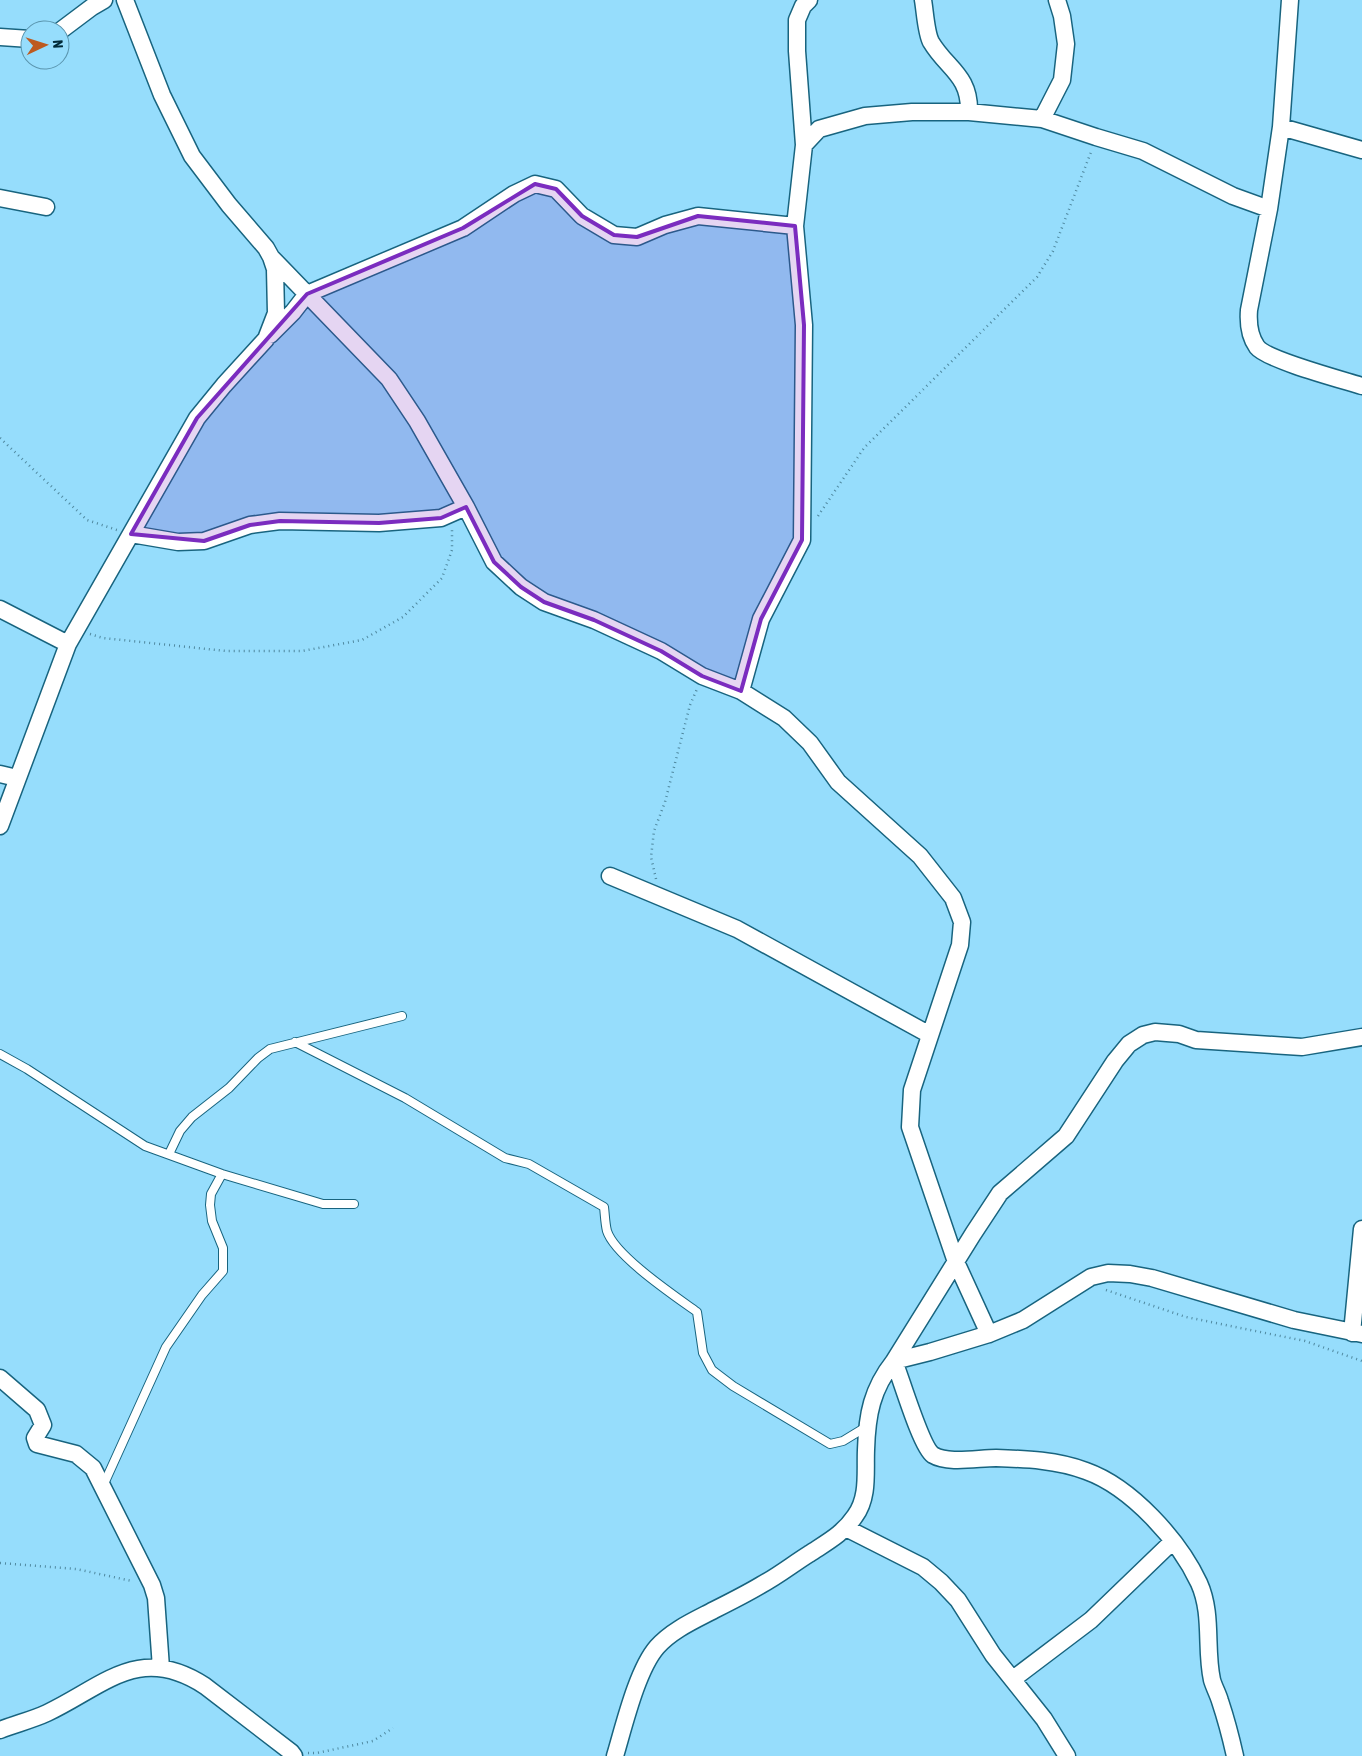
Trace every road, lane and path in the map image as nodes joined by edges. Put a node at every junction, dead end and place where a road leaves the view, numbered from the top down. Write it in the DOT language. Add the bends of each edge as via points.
graph roads {
  1 [pos="104,0"];
  2 [pos="125,0"];
  3 [pos="810,0"];
  4 [pos="924,0"];
  5 [pos="1057,0"];
  6 [pos="1290,0"];
  7 [pos="70,24"];
  8 [pos="0,37"];
  9 [pos="20,38"];
  10 [pos="969,112"];
  11 [pos="1042,119"];
  12 [pos="1282,127"];
  13 [pos="1096,137"];
  14 [pos="804,145"];
  15 [pos="1362,150"];
  16 [pos="0,198"];
  17 [pos="46,207"];
  18 [pos="1269,210"];
  19 [pos="795,226"];
  20 [pos="271,257"];
  21 [pos="307,294"];
  22 [pos="266,339"];
  23 [pos="1362,386"];
  24 [pos="0,438"];
  25 [pos="459,510"];
  26 [pos="817,517"];
  27 [pos="131,534"];
  28 [pos="0,609"];
  29 [pos="72,637"];
  30 [pos="702,676"];
  31 [pos="742,691"];
  32 [pos="0,774"];
  33 [pos="17,778"];
  34 [pos="0,826"];
  35 [pos="610,876"];
  36 [pos="664,899"];
  37 [pos="402,1016"];
  38 [pos="930,1035"];
  39 [pos="1362,1036"];
  40 [pos="295,1042"];
  41 [pos="0,1054"];
  42 [pos="169,1154"];
  43 [pos="222,1174"];
  44 [pos="354,1204"];
  45 [pos="1362,1229"];
  46 [pos="956,1262"];
  47 [pos="1083,1282"];
  48 [pos="1357,1333"];
  49 [pos="988,1334"];
  50 [pos="894,1361"];
  51 [pos="1362,1361"];
  52 [pos="0,1378"];
  53 [pos="868,1426"];
  54 [pos="103,1486"];
  55 [pos="846,1528"];
  56 [pos="1173,1541"];
  57 [pos="0,1563"];
  58 [pos="152,1585"];
  59 [pos="161,1668"];
  60 [pos="1013,1679"];
  61 [pos="393,1728"];
  62 [pos="0,1730"];
  63 [pos="293,1754"];
  64 [pos="615,1756"];
  65 [pos="1067,1756"];
  66 [pos="1235,1756"];
  1 -- 7 [label="street"];
  2 -- 20 [label="street" via="162,95 192,156"];
  3 -- 14 [label="street" via="803,6 797,20 796,51"];
  4 -- 10 [label="street" via="930,41 961,78 969,99"];
  5 -- 11 [label="street" via="1066,44 1062,80"];
  6 -- 12 [label="street"];
  8 -- 9 [label="street"];
  10 -- 11 [label="street"];
  10 -- 14 [label="street" via="865,116 819,129"];
  11 -- 13 [label="street"];
  12 -- 15 [label="street"];
  12 -- 18 [label="street"];
  13 -- 18 [label="street" via="1143,151 1233,196"];
  13 -- 26 [label="path" via="1053,252 1037,277 864,448"];
  14 -- 19 [label="street"];
  16 -- 17 [label="street"];
  18 -- 23 [label="street" via="1248,310 1248,326 1258,348 1278,360"];
  19 -- 21 [label="street" via="698,216 665,224 636,237 614,235 582,216 556,189 535,184 463,228"];
  19 -- 31 [label="street" via="804,325 802,540 760,619"];
  20 -- 21 [label="street"];
  20 -- 22 [label="street" via="275,269 276,313"];
  21 -- 22 [label="street"];
  21 -- 25 [label="street" via="389,379 417,421"];
  22 -- 27 [label="street" via="197,418"];
  24 -- 27 [label="path" via="87,520"];
  25 -- 27 [label="street" via="440,518 379,523 280,521 250,526 204,541 178,542"];
  25 -- 29 [label="path" via="452,550 442,578 403,617 362,640 302,651 226,651"];
  25 -- 30 [label="street" via="494,562 521,588 544,602 594,620 661,651"];
  27 -- 29 [label="street"];
  28 -- 29 [label="street"];
  29 -- 33 [label="street"];
  30 -- 31 [label="street"];
  30 -- 36 [label="path" via="690,705 665,802 654,831 652,857"];
  31 -- 38 [label="street" via="784,718 810,743 838,782 920,856 954,898 962,922 960,945"];
  32 -- 33 [label="street"];
  33 -- 34 [label="street"];
  35 -- 36 [label="street"];
  36 -- 38 [label="street" via="737,929"];
  37 -- 40 [label="lane"];
  38 -- 46 [label="street" via="912,1090 910,1127"];
  39 -- 46 [label="street" via="1302,1046 1196,1040 1179,1034 1155,1032 1143,1034 1129,1044 1115,1061 1066,1136 1000,1193"];
  40 -- 42 [label="lane" via="270,1049 258,1058 229,1088 192,1117 180,1131"];
  40 -- 53 [label="lane" via="405,1098 505,1158 529,1164 604,1207 608,1232 620,1250 642,1271 697,1312 703,1352 712,1370 733,1386 830,1444 844,1442"];
  41 -- 42 [label="lane" via="145,1146"];
  42 -- 43 [label="lane"];
  43 -- 44 [label="lane" via="323,1204"];
  43 -- 54 [label="lane" via="210,1205 212,1221 223,1248 223,1271 166,1347"];
  45 -- 48 [label="street"];
  46 -- 49 [label="street"];
  46 -- 50 [label="street"];
  47 -- 48 [label="street" via="1108,1273 1152,1278 1294,1320"];
  47 -- 49 [label="street" via="1023,1320"];
  47 -- 51 [label="path" via="1186,1318 1304,1341"];
  49 -- 50 [label="street"];
  50 -- 53 [label="street" via="876,1388"];
  50 -- 56 [label="street" via="923,1441 931,1454 944,1460 1034,1460 1088,1471 1133,1499"];
  52 -- 54 [label="street" via="37,1410 43,1425 36,1438 37,1444 76,1454 93,1468"];
  53 -- 55 [label="street" via="863,1502"];
  54 -- 58 [label="street"];
  55 -- 60 [label="street" via="923,1567 941,1582 958,1600 993,1655"];
  55 -- 64 [label="street" via="761,1585 684,1626 658,1645 640,1677"];
  56 -- 60 [label="street" via="1091,1620"];
  56 -- 66 [label="street" via="1199,1583 1206,1605 1208,1655"];
  57 -- 58 [label="path" via="76,1569"];
  58 -- 59 [label="street" via="156,1598"];
  59 -- 62 [label="street" via="140,1668 110,1677 46,1713"];
  59 -- 63 [label="street" via="191,1677 205,1686"];
  60 -- 65 [label="street"];
  61 -- 63 [label="path" via="373,1740 318,1753"];
}
